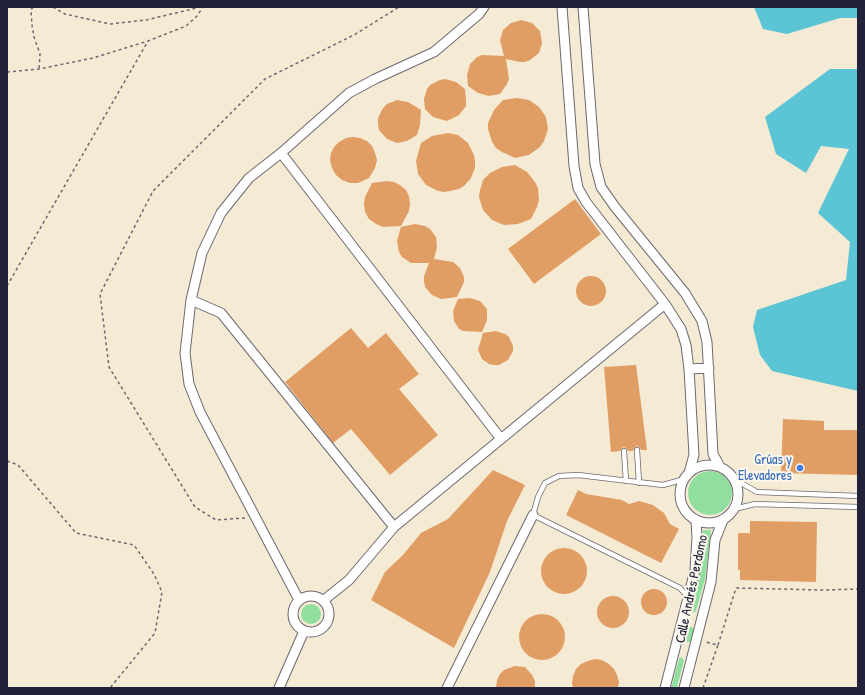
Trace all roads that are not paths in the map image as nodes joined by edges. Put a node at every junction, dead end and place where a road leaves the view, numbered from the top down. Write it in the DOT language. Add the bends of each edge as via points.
graph roads {
  1 [pos="484,7"];
  2 [pos="562,7"];
  3 [pos="584,7"];
  4 [pos="281,153"];
  5 [pos="191,300"];
  6 [pos="665,304"];
  7 [pos="709,368"];
  8 [pos="689,369"];
  9 [pos="500,438"];
  10 [pos="638,450"];
  11 [pos="624,451"];
  12 [pos="720,467"];
  13 [pos="687,476"];
  14 [pos="734,479"];
  15 [pos="626,481"];
  16 [pos="639,483"];
  17 [pos="858,496"];
  18 [pos="858,507"];
  19 [pos="734,509"];
  20 [pos="533,515"];
  21 [pos="696,520"];
  22 [pos="723,520"];
  23 [pos="394,527"];
  24 [pos="688,597"];
  25 [pos="299,600"];
  26 [pos="324,600"];
  27 [pos="304,631"];
  28 [pos="279,688"];
  29 [pos="447,688"];
  30 [pos="665,688"];
  31 [pos="684,688"];
  1 -- 4 [label="street" via="434,52 349,93"];
  2 -- 6 [label="street" via="574,166 578,188"];
  3 -- 7 [label="street" via="595,164 601,187 685,293 702,321"];
  4 -- 5 [label="street" via="249,178 222,213 202,253"];
  4 -- 9 [label="street"];
  5 -- 23 [label="street" via="221,313"];
  5 -- 25 [label="street" via="185,353 189,384 200,412"];
  6 -- 8 [label="street" via="686,345"];
  6 -- 9 [label="street"];
  7 -- 8 [label="street"];
  7 -- 12 [label="street" via="713,454"];
  8 -- 13 [label="street" via="694,456"];
  9 -- 23 [label="street"];
  10 -- 16 [label="lane"];
  11 -- 15 [label="lane"];
  12 -- 13 [label="street" via="704,466"];
  12 -- 14 [label="street"];
  13 -- 16 [label="lane" via="663,485"];
  13 -- 21 [label="street" via="680,497 688,514"];
  14 -- 17 [label="lane" via="757,492"];
  14 -- 19 [label="street" via="738,494"];
  15 -- 16 [label="lane"];
  15 -- 20 [label="lane" via="578,475 559,476 545,483"];
  18 -- 19 [label="lane" via="756,504"];
  19 -- 22 [label="street"];
  20 -- 24 [label="lane" via="680,588"];
  20 -- 29 [label="street"];
  21 -- 22 [label="street" via="704,523"];
  21 -- 24 [label="street, Calle Andrés Perdomo" via="695,570"];
  22 -- 31 [label="street, Calle Andrés Perdomo" via="715,540 711,582"];
  23 -- 26 [label="street" via="349,580"];
  24 -- 30 [label="street, Calle Andrés Perdomo"];
  25 -- 26 [label="street" via="309,595"];
  25 -- 27 [label="street" via="295,604 293,616"];
  26 -- 27 [label="street" via="330,616 325,626 315,632"];
  27 -- 28 [label="street"];
}
